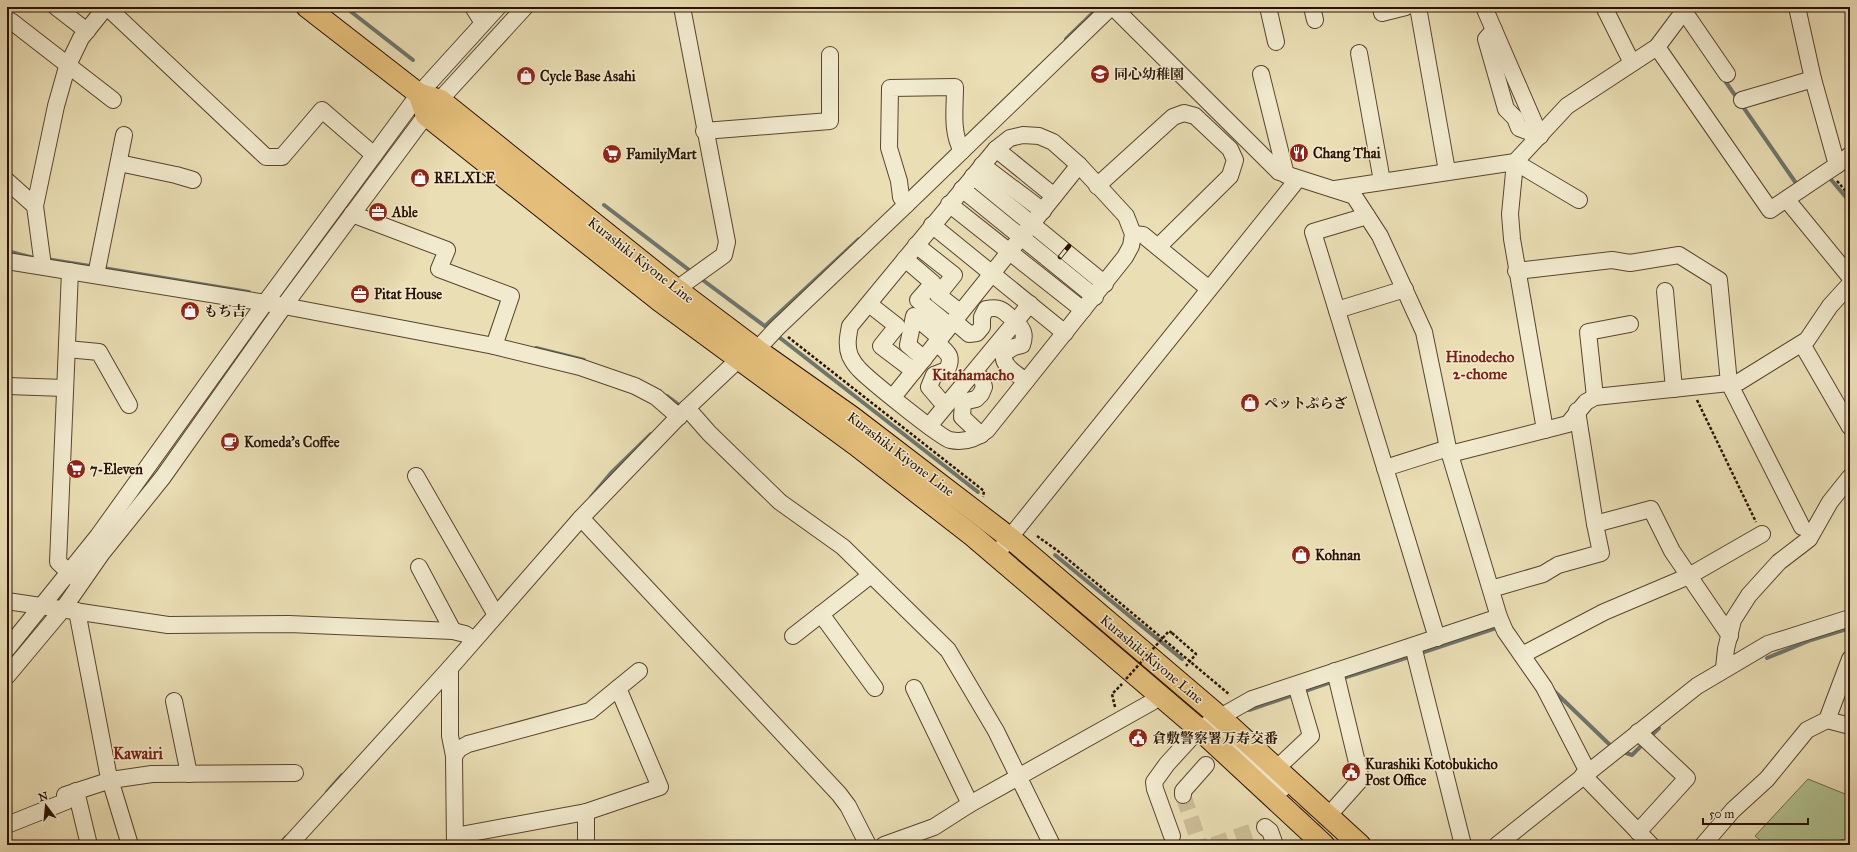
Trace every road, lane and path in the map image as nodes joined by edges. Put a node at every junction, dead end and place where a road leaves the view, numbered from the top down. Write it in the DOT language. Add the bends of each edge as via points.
graph roads {
  1 [pos="56,7"];
  2 [pos="106,7"];
  3 [pos="307,7"];
  4 [pos="473,7"];
  5 [pos="498,7"];
  6 [pos="525,7"];
  7 [pos="682,7"];
  8 [pos="1112,7"];
  9 [pos="1268,7"];
  10 [pos="1381,7"];
  11 [pos="1406,7"];
  12 [pos="1418,7"];
  13 [pos="1484,7"];
  14 [pos="1604,7"];
  15 [pos="1797,7"];
  16 [pos="1683,11"];
  17 [pos="484,23"];
  18 [pos="7,26"];
  19 [pos="87,31"];
  20 [pos="1276,42"];
  21 [pos="1657,47"];
  22 [pos="1358,53"];
  23 [pos="830,55"];
  24 [pos="1632,63"];
  25 [pos="67,67"];
  26 [pos="1261,74"];
  27 [pos="1727,74"];
  28 [pos="1813,79"];
  29 [pos="419,94"];
  30 [pos="113,100"];
  31 [pos="440,100"];
  32 [pos="1742,100"];
  33 [pos="426,115"];
  34 [pos="704,131"];
  35 [pos="124,135"];
  36 [pos="1540,136"];
  37 [pos="959,147"];
  38 [pos="996,149"];
  39 [pos="374,155"];
  40 [pos="1850,155"];
  41 [pos="1515,162"];
  42 [pos="119,163"];
  43 [pos="1078,165"];
  44 [pos="978,170"];
  45 [pos="1447,171"];
  46 [pos="1829,171"];
  47 [pos="1292,177"];
  48 [pos="193,180"];
  49 [pos="7,181"];
  50 [pos="1382,181"];
  51 [pos="1097,186"];
  52 [pos="962,189"];
  53 [pos="1331,189"];
  54 [pos="1054,196"];
  55 [pos="1850,196"];
  56 [pos="1579,200"];
  57 [pos="1787,200"];
  58 [pos="903,201"];
  59 [pos="950,204"];
  60 [pos="36,206"];
  61 [pos="1043,211"];
  62 [pos="352,214"];
  63 [pos="1367,216"];
  64 [pos="932,225"];
  65 [pos="1032,225"];
  66 [pos="1133,234"];
  67 [pos="1022,237"];
  68 [pos="916,245"];
  69 [pos="1158,247"];
  70 [pos="1009,253"];
  71 [pos="905,258"];
  72 [pos="7,261"];
  73 [pos="43,266"];
  74 [pos="1516,270"];
  75 [pos="70,271"];
  76 [pos="993,273"];
  77 [pos="96,275"];
  78 [pos="1850,277"];
  79 [pos="689,280"];
  80 [pos="1106,284"];
  81 [pos="1850,284"];
  82 [pos="1209,289"];
  83 [pos="1405,289"];
  84 [pos="1665,292"];
  85 [pos="1095,297"];
  86 [pos="660,301"];
  87 [pos="1026,301"];
  88 [pos="265,303"];
  89 [pos="869,304"];
  90 [pos="284,306"];
  91 [pos="1083,310"];
  92 [pos="1337,310"];
  93 [pos="1012,318"];
  94 [pos="1630,324"];
  95 [pos="948,328"];
  96 [pos="1065,333"];
  97 [pos="760,344"];
  98 [pos="1802,344"];
  99 [pos="494,346"];
  100 [pos="67,349"];
  101 [pos="919,365"];
  102 [pos="974,373"];
  103 [pos="1026,382"];
  104 [pos="1729,383"];
  105 [pos="7,386"];
  106 [pos="1691,387"];
  107 [pos="65,388"];
  108 [pos="1674,389"];
  109 [pos="893,397"];
  110 [pos="1595,397"];
  111 [pos="940,400"];
  112 [pos="130,405"];
  113 [pos="678,412"];
  114 [pos="1577,412"];
  115 [pos="926,424"];
  116 [pos="1850,427"];
  117 [pos="1545,430"];
  118 [pos="981,435"];
  119 [pos="1449,451"];
  120 [pos="1385,468"];
  121 [pos="416,476"];
  122 [pos="1850,477"];
  123 [pos="982,502"];
  124 [pos="581,518"];
  125 [pos="1595,524"];
  126 [pos="1802,527"];
  127 [pos="1762,534"];
  128 [pos="1037,536"];
  129 [pos="1010,538"];
  130 [pos="996,555"];
  131 [pos="419,567"];
  132 [pos="69,572"];
  133 [pos="871,575"];
  134 [pos="1689,576"];
  135 [pos="81,583"];
  136 [pos="1491,589"];
  137 [pos="7,601"];
  138 [pos="42,606"];
  139 [pos="70,610"];
  140 [pos="493,610"];
  141 [pos="821,614"];
  142 [pos="1499,617"];
  143 [pos="1850,618"];
  144 [pos="466,636"];
  145 [pos="793,636"];
  146 [pos="1730,636"];
  147 [pos="1437,638"];
  148 [pos="7,649"];
  149 [pos="1415,652"];
  150 [pos="1526,653"];
  151 [pos="1850,659"];
  152 [pos="1190,661"];
  153 [pos="450,668"];
  154 [pos="1724,668"];
  155 [pos="1183,669"];
  156 [pos="639,671"];
  157 [pos="7,676"];
  158 [pos="1337,678"];
  159 [pos="1126,679"];
  160 [pos="618,688"];
  161 [pos="875,688"];
  162 [pos="914,688"];
  163 [pos="1116,690"];
  164 [pos="1297,690"];
  165 [pos="1157,692"];
  166 [pos="174,700"];
  167 [pos="1242,705"];
  168 [pos="1114,706"];
  169 [pos="1827,720"];
  170 [pos="1210,723"];
  171 [pos="1850,726"];
  172 [pos="1644,737"];
  173 [pos="454,756"];
  174 [pos="1206,765"];
  175 [pos="1277,768"];
  176 [pos="294,773"];
  177 [pos="189,774"];
  178 [pos="1585,774"];
  179 [pos="1019,777"];
  180 [pos="110,780"];
  181 [pos="1282,789"];
  182 [pos="76,792"];
  183 [pos="1184,795"];
  184 [pos="970,804"];
  185 [pos="586,812"];
  186 [pos="1329,815"];
  187 [pos="7,825"];
  188 [pos="1265,827"];
  189 [pos="1638,832"];
  190 [pos="1172,836"];
  191 [pos="455,841"];
  192 [pos="89,845"];
  193 [pos="130,845"];
  194 [pos="289,845"];
  195 [pos="586,845"];
  196 [pos="868,845"];
  197 [pos="884,845"];
  198 [pos="1052,845"];
  199 [pos="1275,845"];
  200 [pos="1324,845"];
  201 [pos="1360,845"];
  202 [pos="1463,845"];
  203 [pos="1497,845"];
  204 [pos="1651,845"];
  205 [pos="1702,845"];
  1 -- 19 [label="street"];
  2 -- 19 [label="street"];
  2 -- 39 [label="street" via="266,157 282,157 322,110"];
  3 -- 29 [label="main road, Kurashiki Kiyone Line"];
  4 -- 17 [label="street"];
  5 -- 17 [label="street"];
  6 -- 31 [label="street"];
  7 -- 34 [label="street"];
  8 -- 37 [label="street"];
  8 -- 47 [label="street" via="1278,172"];
  9 -- 20 [label="street"];
  10 -- 11 [label="street" via="1382,13"];
  12 -- 45 [label="street"];
  13 -- 36 [label="street"];
  14 -- 24 [label="street"];
  15 -- 28 [label="street"];
  16 -- 21 [label="street"];
  16 -- 27 [label="street"];
  17 -- 29 [label="street"];
  18 -- 25 [label="street" via="11,21"];
  19 -- 25 [label="street"];
  21 -- 24 [label="street"];
  21 -- 57 [label="street" via="1770,210"];
  22 -- 50 [label="street"];
  23 -- 34 [label="street" via="830,120"];
  24 -- 36 [label="street" via="1573,101"];
  25 -- 30 [label="street"];
  25 -- 60 [label="street" via="56,106"];
  26 -- 47 [label="street"];
  28 -- 32 [label="street"];
  28 -- 46 [label="street"];
  29 -- 31 [label="main road, Kurashiki Kiyone Line"];
  29 -- 33 [label="main road"];
  29 -- 39 [label="street"];
  31 -- 33 [label="street"];
  31 -- 79 [label="main road, Kurashiki Kiyone Line"];
  33 -- 62 [label="street"];
  33 -- 86 [label="main road, Kurashiki Kiyone Line"];
  34 -- 79 [label="street" via="727,242 724,255"];
  35 -- 42 [label="street"];
  36 -- 41 [label="street"];
  37 -- 58 [label="street"];
  37 -- 58 [label="street" via="955,130 955,87 890,88 889,148 900,181"];
  38 -- 43 [label="street" via="1010,138 1023,135 1039,136 1053,142"];
  38 -- 44 [label="street"];
  38 -- 54 [label="street"];
  39 -- 88 [label="street"];
  40 -- 46 [label="street"];
  41 -- 45 [label="street"];
  41 -- 56 [label="street"];
  41 -- 74 [label="street" via="1510,214"];
  42 -- 48 [label="street"];
  42 -- 77 [label="street"];
  43 -- 51 [label="street"];
  43 -- 54 [label="street"];
  44 -- 52 [label="street"];
  44 -- 61 [label="street"];
  44 -- 65 [label="street"];
  45 -- 50 [label="street"];
  46 -- 55 [label="path"];
  46 -- 57 [label="street"];
  47 -- 53 [label="street"];
  47 -- 82 [label="street"];
  49 -- 60 [label="street"];
  50 -- 53 [label="street"];
  51 -- 66 [label="street" via="1126,216"];
  51 -- 69 [label="street" via="1172,117 1184,113 1195,116 1230,149 1235,160 1230,176"];
  52 -- 59 [label="street"];
  52 -- 67 [label="street"];
  53 -- 63 [label="street" via="1354,196"];
  54 -- 61 [label="street"];
  57 -- 78 [label="street"];
  58 -- 97 [label="street"];
  59 -- 64 [label="street"];
  59 -- 70 [label="street"];
  60 -- 73 [label="street"];
  61 -- 65 [label="street"];
  62 -- 90 [label="street"];
  62 -- 99 [label="street" via="447,250 439,269 511,296"];
  63 -- 83 [label="street" via="1380,236"];
  63 -- 92 [label="street" via="1313,232"];
  64 -- 68 [label="street"];
  64 -- 76 [label="street"];
  65 -- 67 [label="street"];
  65 -- 80 [label="street"];
  66 -- 69 [label="street" via="1143,236"];
  66 -- 80 [label="street" via="1131,246"];
  67 -- 70 [label="street"];
  67 -- 85 [label="street"];
  68 -- 71 [label="street"];
  68 -- 95 [label="street" via="954,275 938,295"];
  69 -- 82 [label="street"];
  70 -- 76 [label="street"];
  70 -- 91 [label="street"];
  71 -- 89 [label="street"];
  71 -- 95 [label="street" via="933,283 918,300"];
  72 -- 73 [label="street"];
  73 -- 75 [label="street"];
  74 -- 104 [label="street" via="1612,260 1630,263 1679,255 1719,280"];
  74 -- 117 [label="street"];
  75 -- 77 [label="street"];
  75 -- 100 [label="street"];
  76 -- 87 [label="street"];
  76 -- 95 [label="street"];
  77 -- 88 [label="street"];
  79 -- 86 [label="street"];
  79 -- 97 [label="main road, Kurashiki Kiyone Line"];
  80 -- 85 [label="street"];
  81 -- 98 [label="street"];
  82 -- 129 [label="street"];
  83 -- 92 [label="street"];
  83 -- 119 [label="street" via="1424,332"];
  84 -- 108 [label="street"];
  85 -- 91 [label="street"];
  86 -- 97 [label="main road, Kurashiki Kiyone Line"];
  87 -- 93 [label="street"];
  87 -- 96 [label="street"];
  88 -- 90 [label="street"];
  88 -- 132 [label="street" via="98,536"];
  89 -- 101 [label="street" via="897,326 881,346"];
  89 -- 109 [label="street" via="850,326 847,343 850,356 858,369"];
  90 -- 99 [label="street"];
  90 -- 135 [label="street" via="163,477"];
  91 -- 96 [label="street"];
  92 -- 120 [label="street"];
  93 -- 95 [label="street" via="995,307 986,309 982,317 982,327 977,333 969,334"];
  93 -- 102 [label="street"];
  93 -- 103 [label="street" via="1022,328 1025,337 1022,345 1004,353 1003,358 1005,364"];
  93 -- 111 [label="street"];
  94 -- 110 [label="street" via="1588,332"];
  95 -- 101 [label="street"];
  95 -- 101 [label="street" via="914,316 908,345"];
  95 -- 111 [label="street" via="951,362 947,370 934,375 929,387"];
  96 -- 103 [label="street"];
  97 -- 113 [label="street"];
  97 -- 123 [label="path" via="984,491"];
  97 -- 129 [label="main road, Kurashiki Kiyone Line"];
  97 -- 130 [label="main road, Kurashiki Kiyone Line" via="856,445"];
  98 -- 104 [label="street" via="1746,379"];
  98 -- 116 [label="street"];
  99 -- 113 [label="street" via="580,367 613,378 635,386"];
  100 -- 107 [label="street"];
  100 -- 112 [label="street" via="99,352"];
  101 -- 109 [label="street"];
  102 -- 115 [label="street"];
  102 -- 118 [label="street" via="982,379 984,387 976,399 963,402 962,417"];
  103 -- 118 [label="street"];
  104 -- 106 [label="street"];
  104 -- 126 [label="street"];
  105 -- 107 [label="street"];
  106 -- 108 [label="street"];
  106 -- 127 [label="path"];
  107 -- 132 [label="street" via="58,562"];
  108 -- 110 [label="street"];
  109 -- 115 [label="street"];
  110 -- 114 [label="street"];
  111 -- 115 [label="street"];
  113 -- 124 [label="street"];
  113 -- 133 [label="street" via="709,433 780,502 843,547"];
  114 -- 117 [label="street" via="1568,424"];
  114 -- 125 [label="street"];
  115 -- 118 [label="street" via="949,440 962,441"];
  117 -- 119 [label="street"];
  119 -- 120 [label="street"];
  119 -- 136 [label="street"];
  120 -- 147 [label="street"];
  121 -- 140 [label="street"];
  122 -- 146 [label="street" via="1830,502 1809,539 1779,562 1749,595 1734,620"];
  124 -- 140 [label="street"];
  124 -- 196 [label="street" via="839,794"];
  125 -- 134 [label="street" via="1651,509 1672,551"];
  125 -- 136 [label="street" via="1601,553"];
  127 -- 134 [label="street"];
  128 -- 152 [label="path"];
  129 -- 130 [label="street"];
  129 -- 170 [label="main road, Kurashiki Kiyone Line"];
  130 -- 165 [label="main road, Kurashiki Kiyone Line"];
  131 -- 144 [label="street"];
  132 -- 135 [label="street"];
  132 -- 138 [label="street"];
  133 -- 141 [label="street"];
  133 -- 179 [label="street" via="948,650 996,731"];
  134 -- 146 [label="street"];
  134 -- 150 [label="street" via="1604,612"];
  135 -- 139 [label="street"];
  136 -- 142 [label="street"];
  137 -- 138 [label="street"];
  138 -- 139 [label="street"];
  138 -- 148 [label="street"];
  139 -- 144 [label="street" via="168,626 289,624"];
  139 -- 157 [label="street"];
  139 -- 180 [label="street"];
  140 -- 144 [label="street"];
  141 -- 145 [label="street"];
  141 -- 161 [label="street"];
  142 -- 147 [label="street"];
  142 -- 150 [label="street" via="1505,631"];
  143 -- 154 [label="street" via="1768,644"];
  144 -- 153 [label="street"];
  146 -- 154 [label="street"];
  147 -- 149 [label="street"];
  149 -- 158 [label="street"];
  149 -- 202 [label="street"];
  150 -- 178 [label="street"];
  151 -- 169 [label="street"];
  152 -- 155 [label="path"];
  152 -- 159 [label="path, bridge" via="1196,654 1169,630"];
  152 -- 167 [label="path"];
  153 -- 173 [label="street" via="450,736"];
  153 -- 194 [label="street"];
  154 -- 172 [label="street" via="1697,686"];
  156 -- 160 [label="street"];
  158 -- 164 [label="street"];
  158 -- 186 [label="street" via="1361,778"];
  160 -- 173 [label="street" via="590,711 468,744 459,749"];
  160 -- 185 [label="street" via="660,787"];
  162 -- 184 [label="street"];
  163 -- 168 [label="path" via="1112,694"];
  164 -- 167 [label="street" via="1252,699"];
  164 -- 175 [label="street" via="1311,736"];
  165 -- 170 [label="main road, Kurashiki Kiyone Line"];
  165 -- 179 [label="street" via="1152,702"];
  166 -- 177 [label="street"];
  167 -- 170 [label="street"];
  169 -- 171 [label="street"];
  169 -- 205 [label="street" via="1807,730 1767,779 1733,810"];
  170 -- 175 [label="main road, Kurashiki Kiyone Line"];
  170 -- 181 [label="street"];
  170 -- 190 [label="street" via="1167,764 1154,782"];
  170 -- 200 [label="main road, Kurashiki Kiyone Line"];
  172 -- 178 [label="street"];
  172 -- 189 [label="street" via="1687,778"];
  173 -- 191 [label="street"];
  174 -- 183 [label="street" via="1186,786"];
  175 -- 186 [label="main road, Kurashiki Kiyone Line"];
  176 -- 177 [label="street"];
  177 -- 180 [label="street" via="152,774"];
  178 -- 189 [label="street"];
  178 -- 203 [label="street"];
  179 -- 184 [label="street"];
  179 -- 198 [label="street"];
  180 -- 182 [label="street"];
  180 -- 193 [label="street"];
  182 -- 187 [label="street" via="65,795 66,801"];
  182 -- 192 [label="street"];
  184 -- 197 [label="street" via="934,827"];
  185 -- 191 [label="street"];
  185 -- 195 [label="street"];
  186 -- 201 [label="main road, Kurashiki Kiyone Line"];
  188 -- 199 [label="street" via="1270,831"];
  189 -- 204 [label="street"];
}
